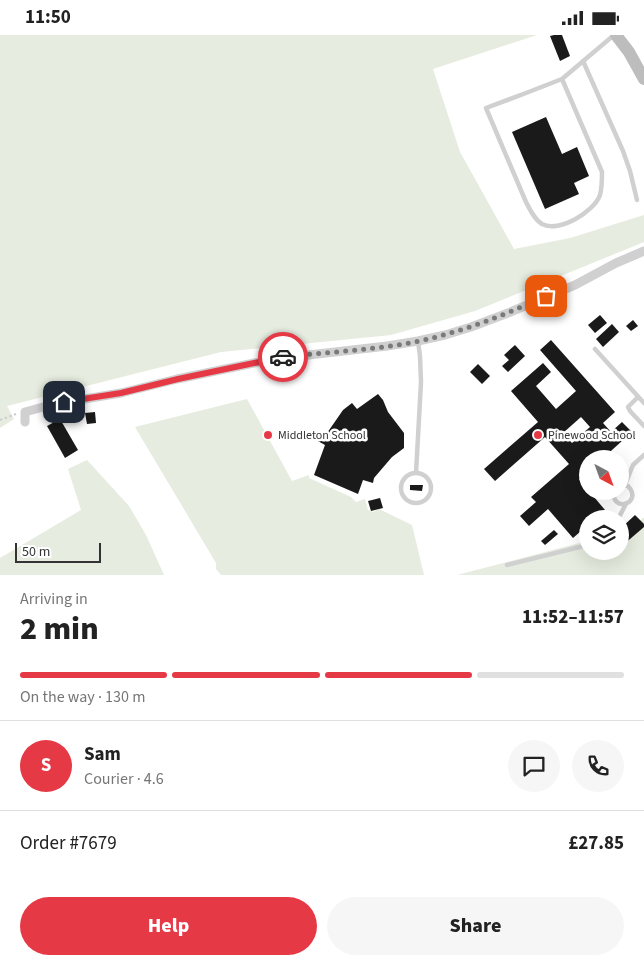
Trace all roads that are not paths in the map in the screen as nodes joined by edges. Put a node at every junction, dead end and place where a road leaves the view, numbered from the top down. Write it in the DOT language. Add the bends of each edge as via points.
graph roads {
  1 [pos="615,35"];
  2 [pos="583,61"];
  3 [pos="562,79"];
  4 [pos="644,79"];
  5 [pos="637,200"];
  6 [pos="644,251"];
  7 [pos="418,341"];
  8 [pos="595,349"];
  9 [pos="638,397"];
  10 [pos="644,403"];
  11 [pos="25,422"];
  12 [pos="644,426"];
  13 [pos="644,455"];
  14 [pos="629,472"];
  15 [pos="416,473"];
  16 [pos="629,488"];
  17 [pos="615,500"];
  18 [pos="626,504"];
  19 [pos="623,510"];
  20 [pos="579,547"];
  21 [pos="508,565"];
  1 -- 2 [label="lane"];
  1 -- 4 [label="street"];
  2 -- 3 [label="lane"];
  2 -- 5 [label="lane" via="623,151"];
  3 -- 3 [label="lane" via="602,172 602,184 600,195 590,210 551,227 541,223 526,202 486,108"];
  6 -- 7 [label="street" via="508,313"];
  7 -- 11 [label="street" via="274,359 121,393 54,404 26,412"];
  7 -- 15 [label="lane" via="421,382"];
  8 -- 9 [label="lane"];
  9 -- 10 [label="lane"];
  9 -- 12 [label="lane" via="628,407"];
  13 -- 14 [label="lane"];
  15 -- 15 [label="lane" via="428,481 430,491 425,500 416,503 406,499 401,485 406,477"];
  16 -- 18 [label="lane" via="633,494"];
  17 -- 18 [label="lane"];
  18 -- 19 [label="lane"];
  20 -- 21 [label="lane"];
}
